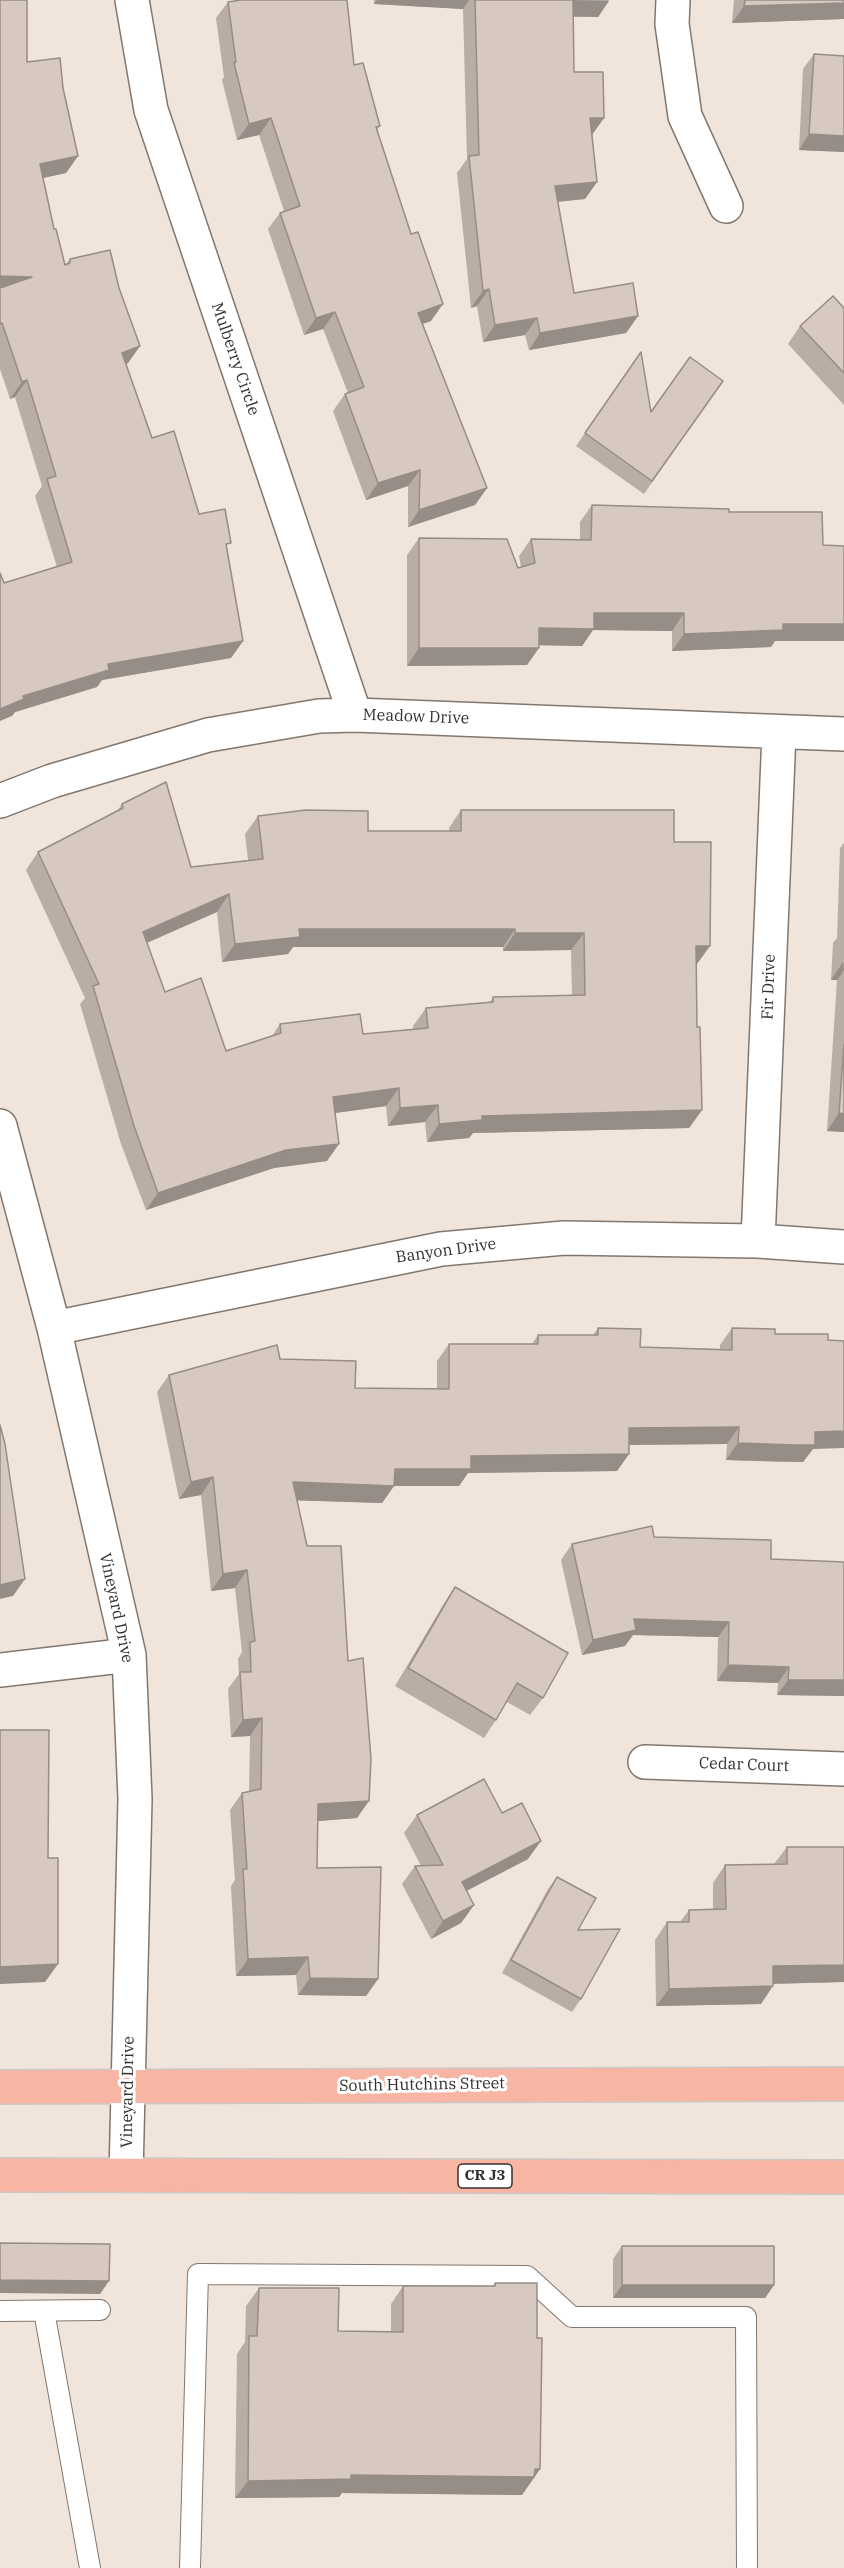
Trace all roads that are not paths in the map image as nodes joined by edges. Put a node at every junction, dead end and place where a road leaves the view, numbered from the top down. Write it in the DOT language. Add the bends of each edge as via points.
graph roads {
  1 [pos="132,0"];
  2 [pos="673,0"];
  3 [pos="726,206"];
  4 [pos="355,715"];
  5 [pos="779,733"];
  6 [pos="844,734"];
  7 [pos="0,801"];
  8 [pos="0,1126"];
  9 [pos="758,1240"];
  10 [pos="844,1247"];
  11 [pos="54,1328"];
  12 [pos="129,1655"];
  13 [pos="0,1670"];
  14 [pos="645,1762"];
  15 [pos="844,1769"];
  16 [pos="844,2084"];
  17 [pos="0,2087"];
  18 [pos="129,2088"];
  19 [pos="0,2175"];
  20 [pos="126,2175"];
  21 [pos="844,2177"];
  22 [pos="100,2310"];
  23 [pos="0,2311"];
  24 [pos="44,2311"];
  25 [pos="90,2568"];
  26 [pos="190,2568"];
  27 [pos="747,2568"];
  1 -- 4 [label="street, Mulberry Circle" via="151,110"];
  2 -- 3 [label="street" via="672,24 685,116"];
  4 -- 5 [label="street, Meadow Drive"];
  4 -- 7 [label="street, Meadow Drive" via="319,716 208,735 52,781"];
  5 -- 6 [label="street, Meadow Drive"];
  5 -- 9 [label="street, Fir Drive"];
  8 -- 11 [label="street, Vineyard Drive"];
  9 -- 10 [label="street, Banyon Drive"];
  9 -- 11 [label="street, Banyon Drive" via="564,1238 441,1249"];
  11 -- 12 [label="street, Vineyard Drive"];
  12 -- 13 [label="street"];
  12 -- 18 [label="street, Vineyard Drive" via="135,1799"];
  14 -- 15 [label="street, Cedar Court"];
  16 -- 18 [label="main road, South Hutchins Street"];
  17 -- 18 [label="main road, South Hutchins Street"];
  18 -- 20 [label="street, Vineyard Drive"];
  19 -- 20 [label="main road, CR J3"];
  20 -- 21 [label="main road, CR J3"];
  22 -- 24 [label="lane"];
  23 -- 24 [label="lane"];
  24 -- 25 [label="lane"];
  26 -- 27 [label="lane" via="198,2274 526,2276 572,2317 746,2317"];
}
